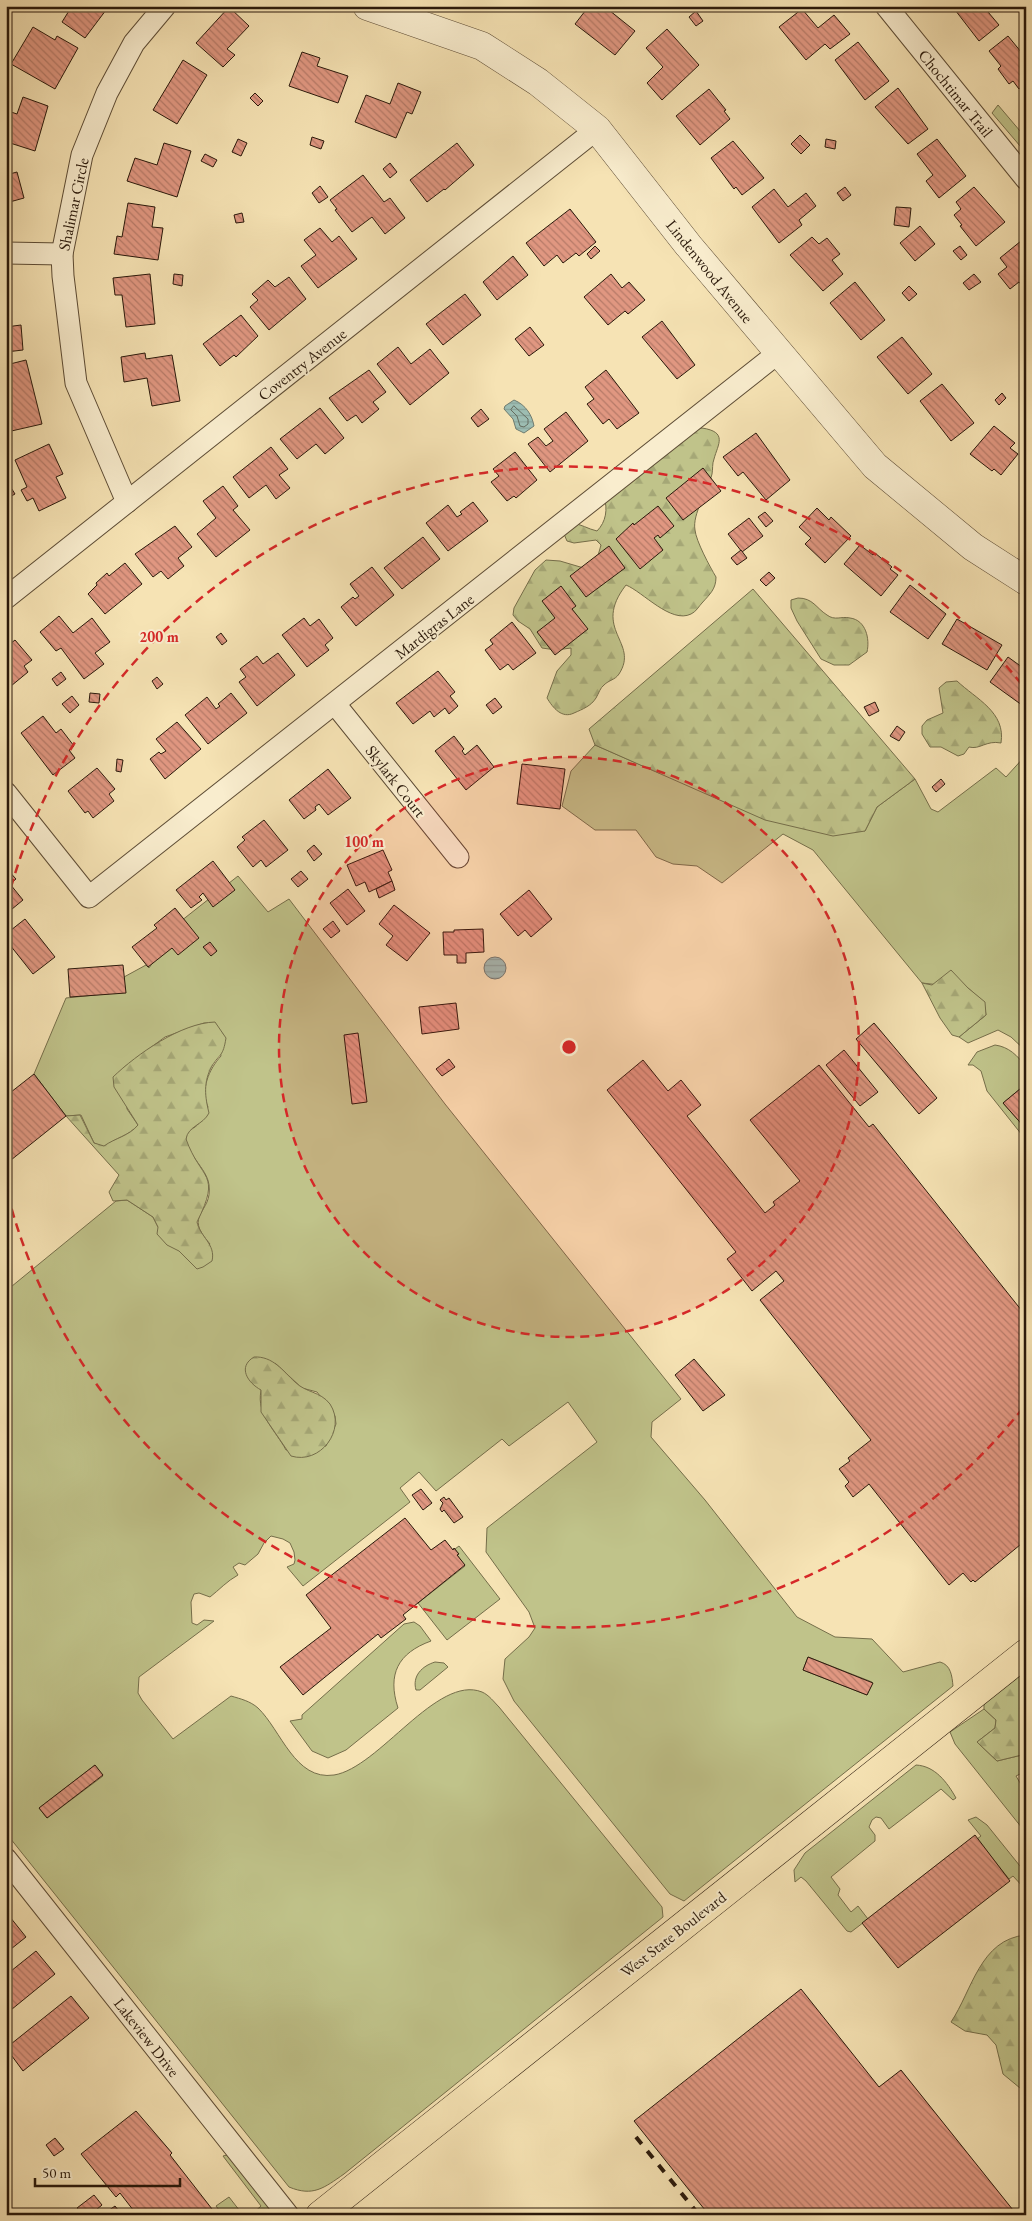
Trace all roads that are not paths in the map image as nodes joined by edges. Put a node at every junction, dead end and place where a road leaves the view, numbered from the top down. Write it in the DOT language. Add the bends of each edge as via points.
graph roads {
  1 [pos="165,6"];
  2 [pos="366,6"];
  3 [pos="886,6"];
  4 [pos="597,129"];
  5 [pos="1026,179"];
  6 [pos="6,253"];
  7 [pos="62,254"];
  8 [pos="778,353"];
  9 [pos="127,502"];
  10 [pos="1026,581"];
  11 [pos="6,598"];
  12 [pos="336,704"];
  13 [pos="6,793"];
  14 [pos="458,857"];
  15 [pos="1026,1653"];
  16 [pos="6,1859"];
  17 [pos="288,2215"];
  18 [pos="320,2215"];
  1 -- 7 [label="street, Shalimar Circle" via="134,43 107,93 82,155"];
  2 -- 4 [label="street, Lindenwood Avenue" via="482,46 538,82"];
  3 -- 5 [label="street, Chochtimar Trail"];
  4 -- 8 [label="street, Lindenwood Avenue"];
  4 -- 9 [label="street, Coventry Avenue"];
  6 -- 7 [label="street"];
  7 -- 9 [label="street, Shalimar Circle" via="76,384"];
  8 -- 10 [label="street, Lindenwood Avenue" via="875,466 973,547"];
  8 -- 12 [label="street, Mardigras Lane"];
  9 -- 11 [label="street, Coventry Avenue"];
  12 -- 13 [label="street, Mardigras Lane" via="89,897"];
  12 -- 14 [label="street, Skylark Court"];
  15 -- 18 [label="main road, West State Boulevard"];
  16 -- 17 [label="street, Lakeview Drive"];
}
